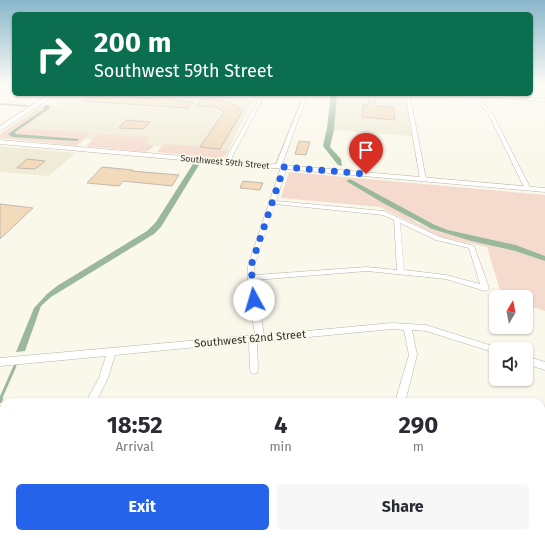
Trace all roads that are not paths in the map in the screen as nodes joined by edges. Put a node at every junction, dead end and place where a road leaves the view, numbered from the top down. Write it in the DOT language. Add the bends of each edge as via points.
graph roads {
  1 [pos="31,109"];
  2 [pos="255,109"];
  3 [pos="300,109"];
  4 [pos="410,109"];
  5 [pos="486,109"];
  6 [pos="0,129"];
  7 [pos="0,142"];
  8 [pos="227,162"];
  9 [pos="281,167"];
  10 [pos="423,179"];
  11 [pos="528,189"];
  12 [pos="545,190"];
  13 [pos="272,202"];
  14 [pos="397,219"];
  15 [pos="401,272"];
  16 [pos="252,278"];
  17 [pos="406,326"];
  18 [pos="256,339"];
  19 [pos="489,348"];
  20 [pos="111,351"];
  21 [pos="0,362"];
  22 [pos="533,362"];
  23 [pos="545,366"];
  24 [pos="254,370"];
  25 [pos="93,398"];
  26 [pos="401,398"];
  1 -- 6 [label="main road"];
  2 -- 8 [label="street"];
  3 -- 9 [label="street"];
  4 -- 10 [label="street"];
  5 -- 11 [label="street"];
  7 -- 8 [label="main road, Southwest 59th Street"];
  8 -- 9 [label="main road, Southwest 59th Street"];
  9 -- 10 [label="main road, Southwest 59th Street"];
  9 -- 13 [label="street"];
  10 -- 11 [label="main road, Southwest 59th Street"];
  11 -- 12 [label="main road, Southwest 59th Street"];
  13 -- 14 [label="street" via="384,213"];
  13 -- 16 [label="street" via="251,266"];
  14 -- 15 [label="street"];
  14 -- 15 [label="street" via="438,239 472,247 485,288 446,277"];
  15 -- 16 [label="street" via="366,269"];
  16 -- 18 [label="street"];
  17 -- 18 [label="street, Southwest 62nd Street"];
  17 -- 19 [label="street, Southwest 62nd Street" via="437,331"];
  17 -- 26 [label="street" via="413,355"];
  18 -- 20 [label="street, Southwest 62nd Street"];
  18 -- 24 [label="street"];
  20 -- 21 [label="street, Southwest 62nd Street"];
  20 -- 25 [label="street" via="109,367"];
  22 -- 23 [label="street"];
}
